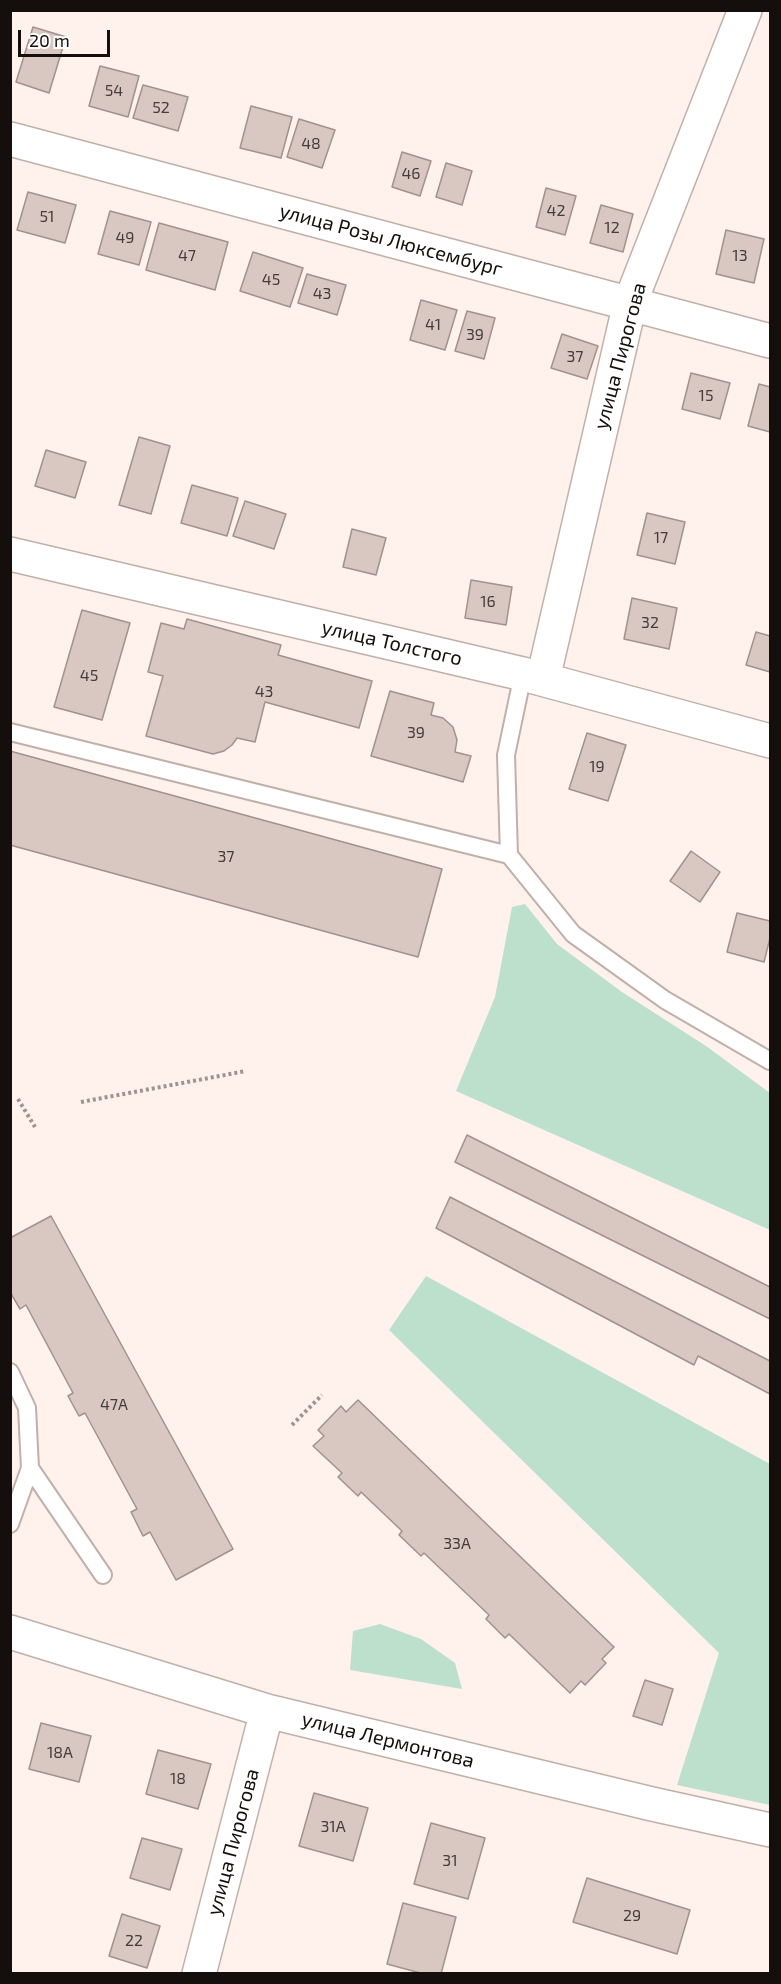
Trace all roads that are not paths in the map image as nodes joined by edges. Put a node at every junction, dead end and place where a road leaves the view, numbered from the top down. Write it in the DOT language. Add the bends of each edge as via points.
graph roads {
  1 [pos="745,10"];
  2 [pos="10,139"];
  3 [pos="630,303"];
  4 [pos="771,341"];
  5 [pos="10,554"];
  6 [pos="533,677"];
  7 [pos="10,732"];
  8 [pos="771,741"];
  9 [pos="509,855"];
  10 [pos="771,1061"];
  11 [pos="10,1372"];
  12 [pos="30,1468"];
  13 [pos="10,1524"];
  14 [pos="103,1575"];
  15 [pos="10,1632"];
  16 [pos="267,1711"];
  17 [pos="771,1830"];
  18 [pos="198,1974"];
  1 -- 3 [label="street, улица Пирогова"];
  2 -- 3 [label="street, улица Розы Люксембург"];
  3 -- 4 [label="street, улица Розы Люксембург"];
  3 -- 6 [label="street, улица Пирогова"];
  5 -- 6 [label="street, улица Толстого"];
  6 -- 8 [label="street, улица Толстого"];
  6 -- 9 [label="lane" via="506,755"];
  7 -- 9 [label="lane"];
  9 -- 10 [label="lane" via="573,934 665,1000"];
  11 -- 12 [label="lane" via="27,1408"];
  12 -- 13 [label="lane"];
  12 -- 14 [label="lane"];
  15 -- 16 [label="street, улица Лермонтова"];
  16 -- 17 [label="street, улица Лермонтова"];
  16 -- 18 [label="street, улица Пирогова"];
}
